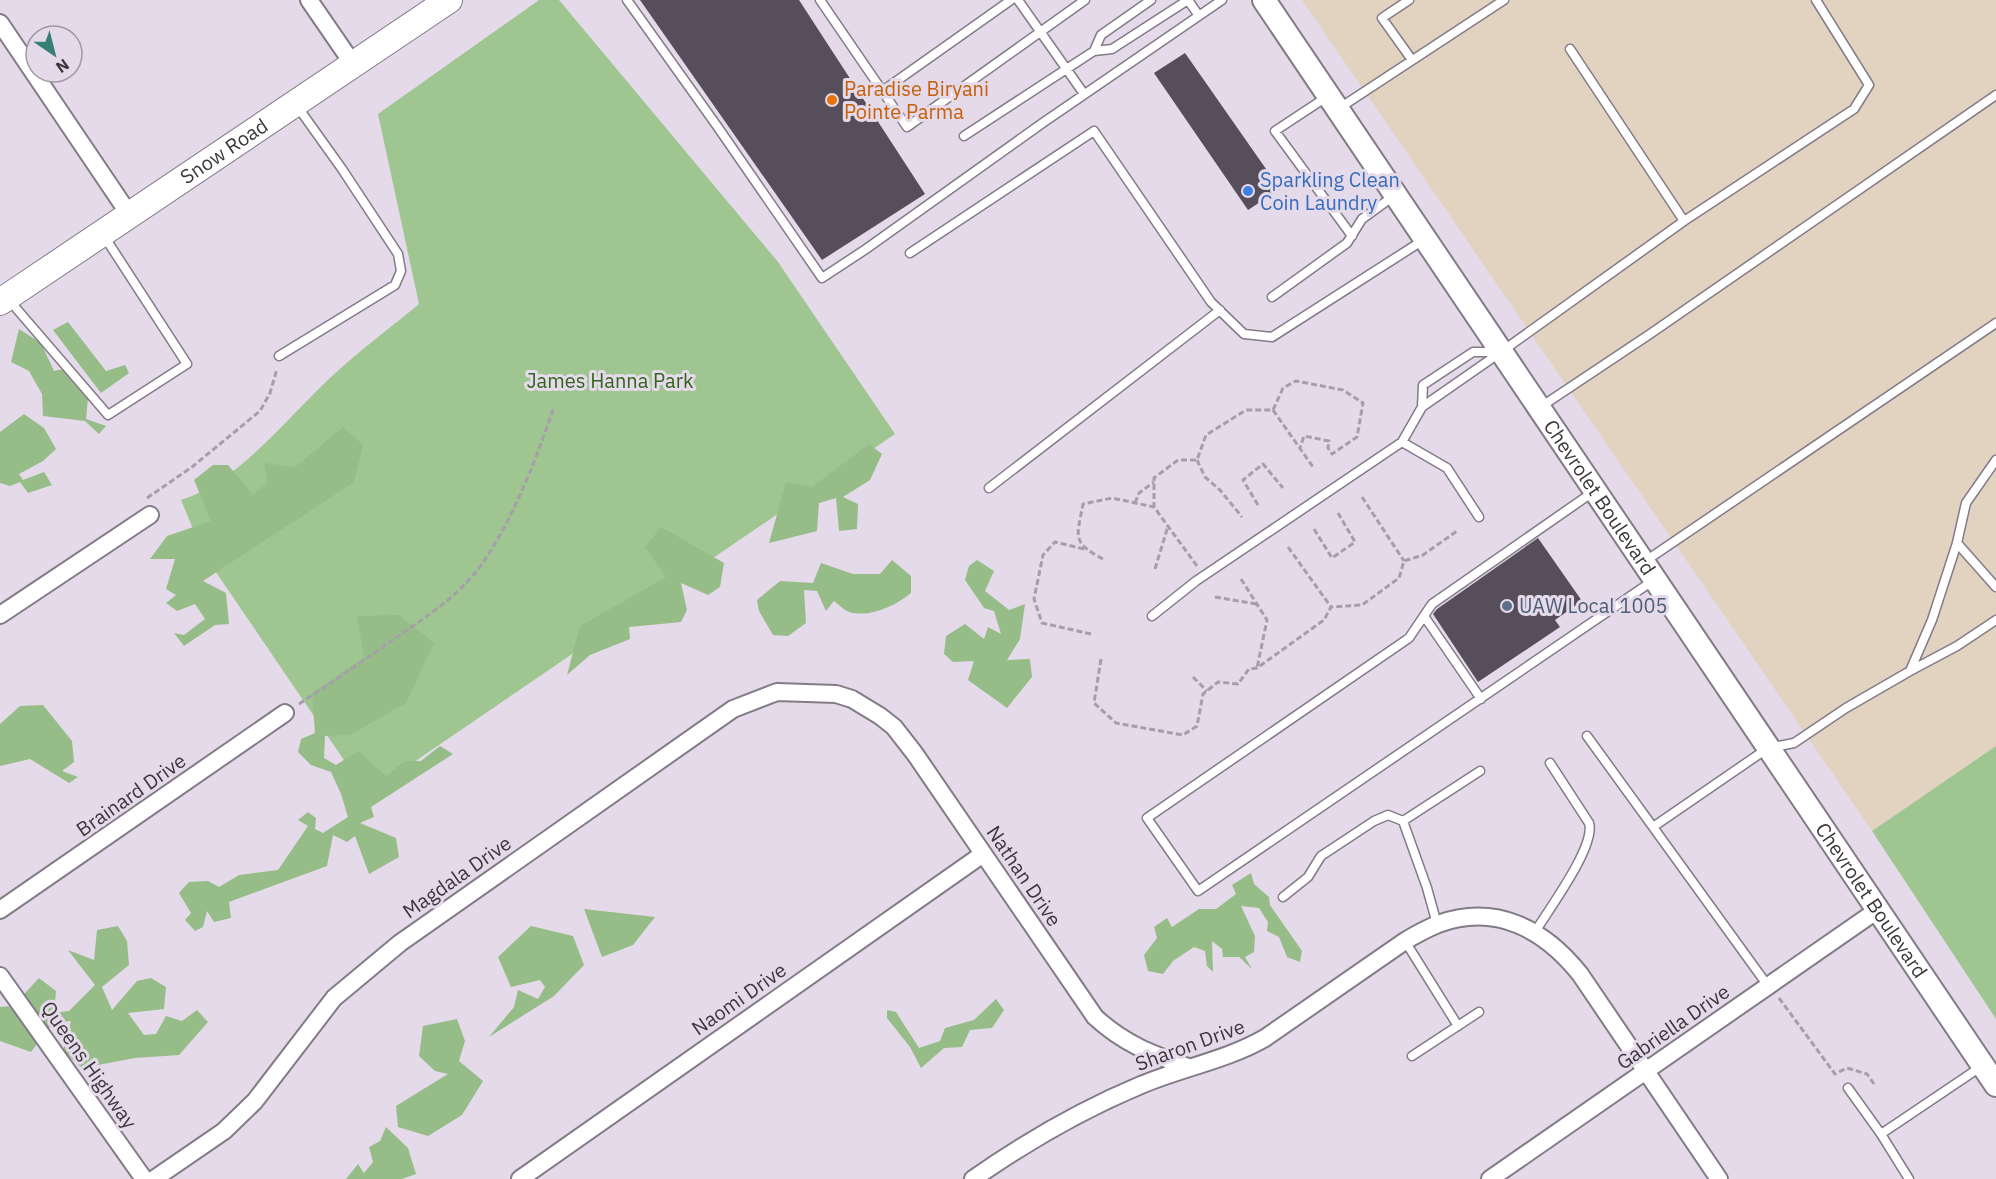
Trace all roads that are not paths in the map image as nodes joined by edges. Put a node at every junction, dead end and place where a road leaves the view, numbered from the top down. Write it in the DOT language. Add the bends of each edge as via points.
graph roads {
  1 [pos="309,0"];
  2 [pos="449,0"];
  3 [pos="627,0"];
  4 [pos="820,0"];
  5 [pos="1011,0"];
  6 [pos="1018,0"];
  7 [pos="1085,0"];
  8 [pos="1151,0"];
  9 [pos="1188,0"];
  10 [pos="1222,0"];
  11 [pos="1264,0"];
  12 [pos="1409,0"];
  13 [pos="1504,0"];
  14 [pos="1815,0"];
  15 [pos="1199,16"];
  16 [pos="0,23"];
  17 [pos="1040,32"];
  18 [pos="1570,49"];
  19 [pos="1094,51"];
  20 [pos="1412,60"];
  21 [pos="353,64"];
  22 [pos="1066,70"];
  23 [pos="881,92"];
  24 [pos="1084,94"];
  25 [pos="1996,95"];
  26 [pos="295,103"];
  27 [pos="1333,103"];
  28 [pos="964,136"];
  29 [pos="1396,195"];
  30 [pos="129,214"];
  31 [pos="1684,221"];
  32 [pos="102,233"];
  33 [pos="1352,236"];
  34 [pos="1425,239"];
  35 [pos="910,253"];
  36 [pos="1272,297"];
  37 [pos="3,300"];
  38 [pos="1220,310"];
  39 [pos="1996,323"];
  40 [pos="1501,352"];
  41 [pos="279,356"];
  42 [pos="1422,407"];
  43 [pos="1539,408"];
  44 [pos="1402,442"];
  45 [pos="1996,460"];
  46 [pos="989,488"];
  47 [pos="1595,491"];
  48 [pos="146,508"];
  49 [pos="1479,517"];
  50 [pos="1956,543"];
  51 [pos="1649,571"];
  52 [pos="1996,587"];
  53 [pos="0,615"];
  54 [pos="1152,616"];
  55 [pos="1424,616"];
  56 [pos="1996,620"];
  57 [pos="1910,671"];
  58 [pos="837,694"];
  59 [pos="1481,699"];
  60 [pos="285,713"];
  61 [pos="1587,736"];
  62 [pos="1768,747"];
  63 [pos="1550,763"];
  64 [pos="1479,771"];
  65 [pos="1403,821"];
  66 [pos="1653,827"];
  67 [pos="983,854"];
  68 [pos="1283,897"];
  69 [pos="1879,909"];
  70 [pos="0,910"];
  71 [pos="1437,924"];
  72 [pos="1535,932"];
  73 [pos="1405,941"];
  74 [pos="0,976"];
  75 [pos="1774,992"];
  76 [pos="1479,1012"];
  77 [pos="1458,1026"];
  78 [pos="1412,1056"];
  79 [pos="1982,1065"];
  80 [pos="1188,1067"];
  81 [pos="1646,1071"];
  82 [pos="1996,1085"];
  83 [pos="1848,1088"];
  84 [pos="1881,1134"];
  85 [pos="144,1179"];
  86 [pos="154,1179"];
  87 [pos="520,1179"];
  88 [pos="973,1179"];
  89 [pos="1490,1179"];
  90 [pos="1719,1179"];
  91 [pos="1909,1179"];
  1 -- 21 [label="street"];
  2 -- 21 [label="main road, Snow Road"];
  3 -- 24 [label="lane" via="822,278"];
  4 -- 23 [label="lane"];
  5 -- 23 [label="lane"];
  6 -- 17 [label="lane"];
  7 -- 17 [label="lane"];
  8 -- 19 [label="lane" via="1101,35"];
  9 -- 15 [label="lane"];
  9 -- 19 [label="lane" via="1112,49"];
  10 -- 15 [label="lane"];
  11 -- 27 [label="main road, Chevrolet Boulevard"];
  12 -- 20 [label="lane" via="1382,18"];
  13 -- 20 [label="lane"];
  14 -- 31 [label="lane" via="1869,85 1854,109"];
  15 -- 24 [label="lane"];
  16 -- 30 [label="street"];
  17 -- 22 [label="lane"];
  17 -- 23 [label="lane" via="907,127"];
  18 -- 31 [label="lane"];
  19 -- 22 [label="lane"];
  20 -- 27 [label="lane"];
  21 -- 26 [label="main road, Snow Road"];
  22 -- 24 [label="lane"];
  22 -- 28 [label="lane"];
  25 -- 43 [label="lane"];
  26 -- 30 [label="main road, Snow Road"];
  26 -- 41 [label="lane" via="398,254 401,271 395,285"];
  27 -- 29 [label="main road, Chevrolet Boulevard"];
  27 -- 33 [label="lane" via="1275,131"];
  29 -- 33 [label="lane" via="1362,219"];
  29 -- 34 [label="main road, Chevrolet Boulevard"];
  30 -- 32 [label="main road, Snow Road"];
  31 -- 40 [label="lane"];
  32 -- 37 [label="main road, Snow Road"];
  32 -- 37 [label="lane" via="187,364 108,415"];
  33 -- 36 [label="lane"];
  34 -- 38 [label="lane" via="1272,337 1244,334"];
  34 -- 40 [label="main road, Chevrolet Boulevard"];
  35 -- 38 [label="lane" via="1094,131"];
  38 -- 46 [label="lane"];
  39 -- 51 [label="lane"];
  40 -- 42 [label="lane"];
  40 -- 42 [label="lane" via="1473,352 1432,379 1424,385"];
  40 -- 43 [label="main road, Chevrolet Boulevard"];
  42 -- 44 [label="lane"];
  43 -- 47 [label="main road, Chevrolet Boulevard"];
  44 -- 49 [label="lane" via="1447,468"];
  44 -- 54 [label="lane" via="1196,581"];
  45 -- 50 [label="lane" via="1966,503"];
  47 -- 51 [label="main road, Chevrolet Boulevard"];
  47 -- 55 [label="lane" via="1432,603"];
  48 -- 53 [label="street"];
  50 -- 52 [label="lane"];
  50 -- 57 [label="lane" via="1932,620"];
  51 -- 59 [label="lane"];
  51 -- 62 [label="main road, Chevrolet Boulevard"];
  55 -- 59 [label="lane"];
  55 -- 59 [label="lane" via="1409,638 1148,818 1198,891"];
  56 -- 57 [label="lane"];
  57 -- 62 [label="lane" via="1794,743"];
  58 -- 67 [label="street, Nathan Drive" via="867,707 894,727"];
  58 -- 86 [label="street, Magdala Drive" via="777,692 733,710 400,943 334,998 255,1101 225,1131"];
  60 -- 70 [label="street, Brainard Drive"];
  61 -- 66 [label="lane"];
  62 -- 66 [label="lane"];
  62 -- 69 [label="main road, Chevrolet Boulevard"];
  63 -- 72 [label="lane" via="1592,830 1584,852"];
  64 -- 65 [label="lane"];
  65 -- 68 [label="lane" via="1388,815 1374,821 1322,856 1308,877"];
  65 -- 71 [label="lane"];
  66 -- 75 [label="lane"];
  67 -- 80 [label="street, Nathan Drive" via="1095,1017 1122,1039"];
  67 -- 87 [label="street, Naomi Drive"];
  69 -- 75 [label="street, Gabriella Drive"];
  69 -- 79 [label="main road, Chevrolet Boulevard"];
  71 -- 72 [label="street, Sharon Drive" via="1481,917 1514,922"];
  71 -- 73 [label="street, Sharon Drive"];
  72 -- 81 [label="street, Sharon Drive" via="1575,967"];
  73 -- 77 [label="lane"];
  73 -- 80 [label="street, Sharon Drive" via="1245,1050"];
  74 -- 85 [label="street, Queens Highway"];
  75 -- 81 [label="street, Gabriella Drive"];
  76 -- 77 [label="lane"];
  77 -- 78 [label="lane"];
  79 -- 82 [label="main road, Chevrolet Boulevard"];
  79 -- 84 [label="lane"];
  80 -- 88 [label="street, Sharon Drive" via="1062,1121"];
  81 -- 89 [label="street, Gabriella Drive"];
  81 -- 90 [label="street, Sharon Drive"];
  83 -- 84 [label="lane"];
  84 -- 91 [label="lane"];
}
